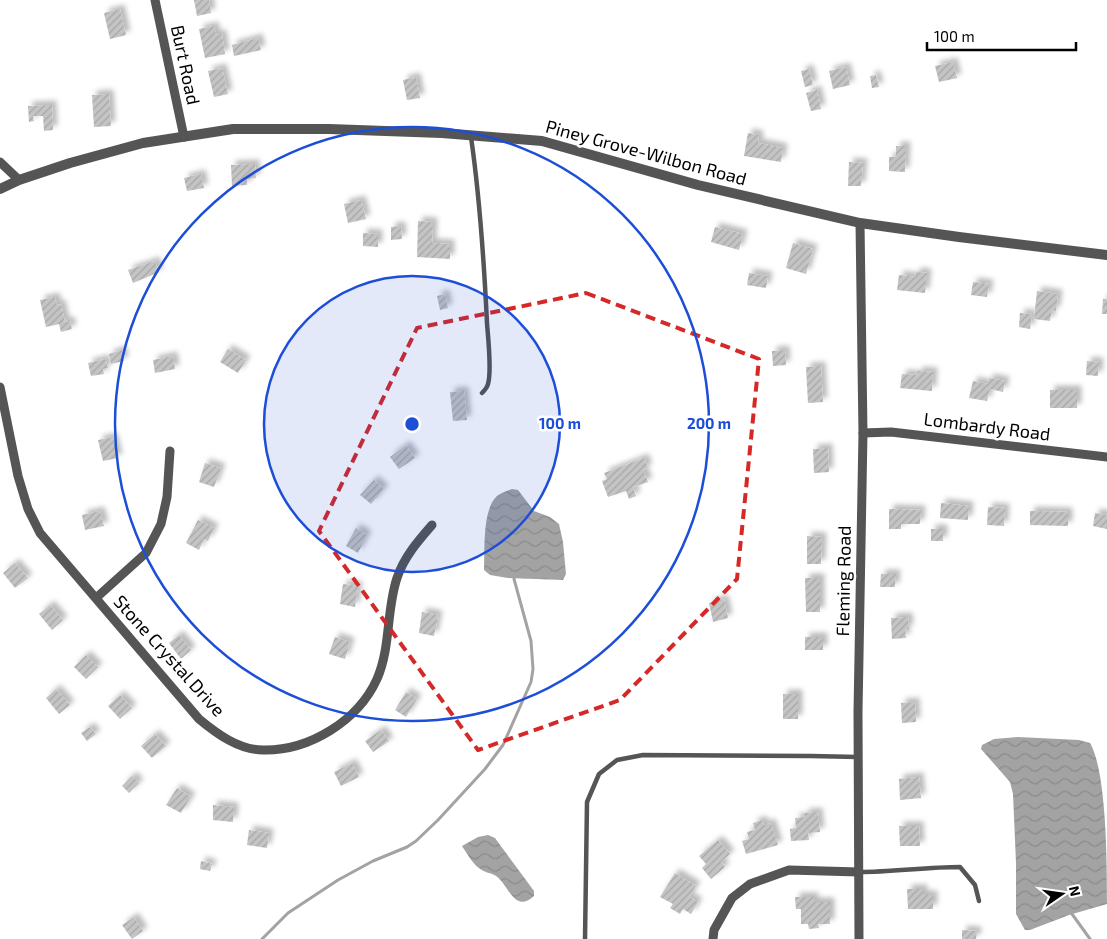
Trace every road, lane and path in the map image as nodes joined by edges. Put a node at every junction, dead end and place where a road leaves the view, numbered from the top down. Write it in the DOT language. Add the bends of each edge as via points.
graph roads {
  1 [pos="155,0"];
  2 [pos="471,135"];
  3 [pos="184,137"];
  4 [pos="0,162"];
  5 [pos="19,180"];
  6 [pos="0,189"];
  7 [pos="860,223"];
  8 [pos="1107,255"];
  9 [pos="0,387"];
  10 [pos="482,393"];
  11 [pos="863,433"];
  12 [pos="170,451"];
  13 [pos="1107,457"];
  14 [pos="432,525"];
  15 [pos="96,598"];
  16 [pos="858,757"];
  17 [pos="859,872"];
  18 [pos="979,901"];
  19 [pos="585,939"];
  20 [pos="713,939"];
  21 [pos="859,939"];
  1 -- 3 [label="street, Burt Road"];
  2 -- 3 [label="street, Piney Grove-Wilbon Road" via="233,128"];
  2 -- 7 [label="street, Piney Grove-Wilbon Road" via="542,141 698,185"];
  2 -- 10 [label="lane" via="489,354 489,383"];
  3 -- 5 [label="street, Piney Grove-Wilbon Road" via="106,153"];
  4 -- 5 [label="street"];
  5 -- 6 [label="street, Piney Grove-Wilbon Road"];
  7 -- 8 [label="street, Piney Grove-Wilbon Road"];
  7 -- 11 [label="street, Fleming Road"];
  9 -- 15 [label="street, Stone Crystal Drive" via="28,509 40,534"];
  11 -- 13 [label="street, Lombardy Road" via="890,432"];
  11 -- 16 [label="street, Fleming Road"];
  12 -- 15 [label="street" via="167,497 160,524 146,553"];
  14 -- 15 [label="street, Stone Crystal Drive" via="408,554 397,579 385,653 377,679 366,699 334,729 296,746 263,750 219,736 199,719"];
  16 -- 17 [label="street, Fleming Road"];
  16 -- 19 [label="lane" via="652,755 617,760 599,774 587,802"];
  17 -- 18 [label="lane" via="960,867 975,885"];
  17 -- 20 [label="street" via="789,870 750,884 732,898 714,930"];
  17 -- 21 [label="street, Fleming Road"];
}
